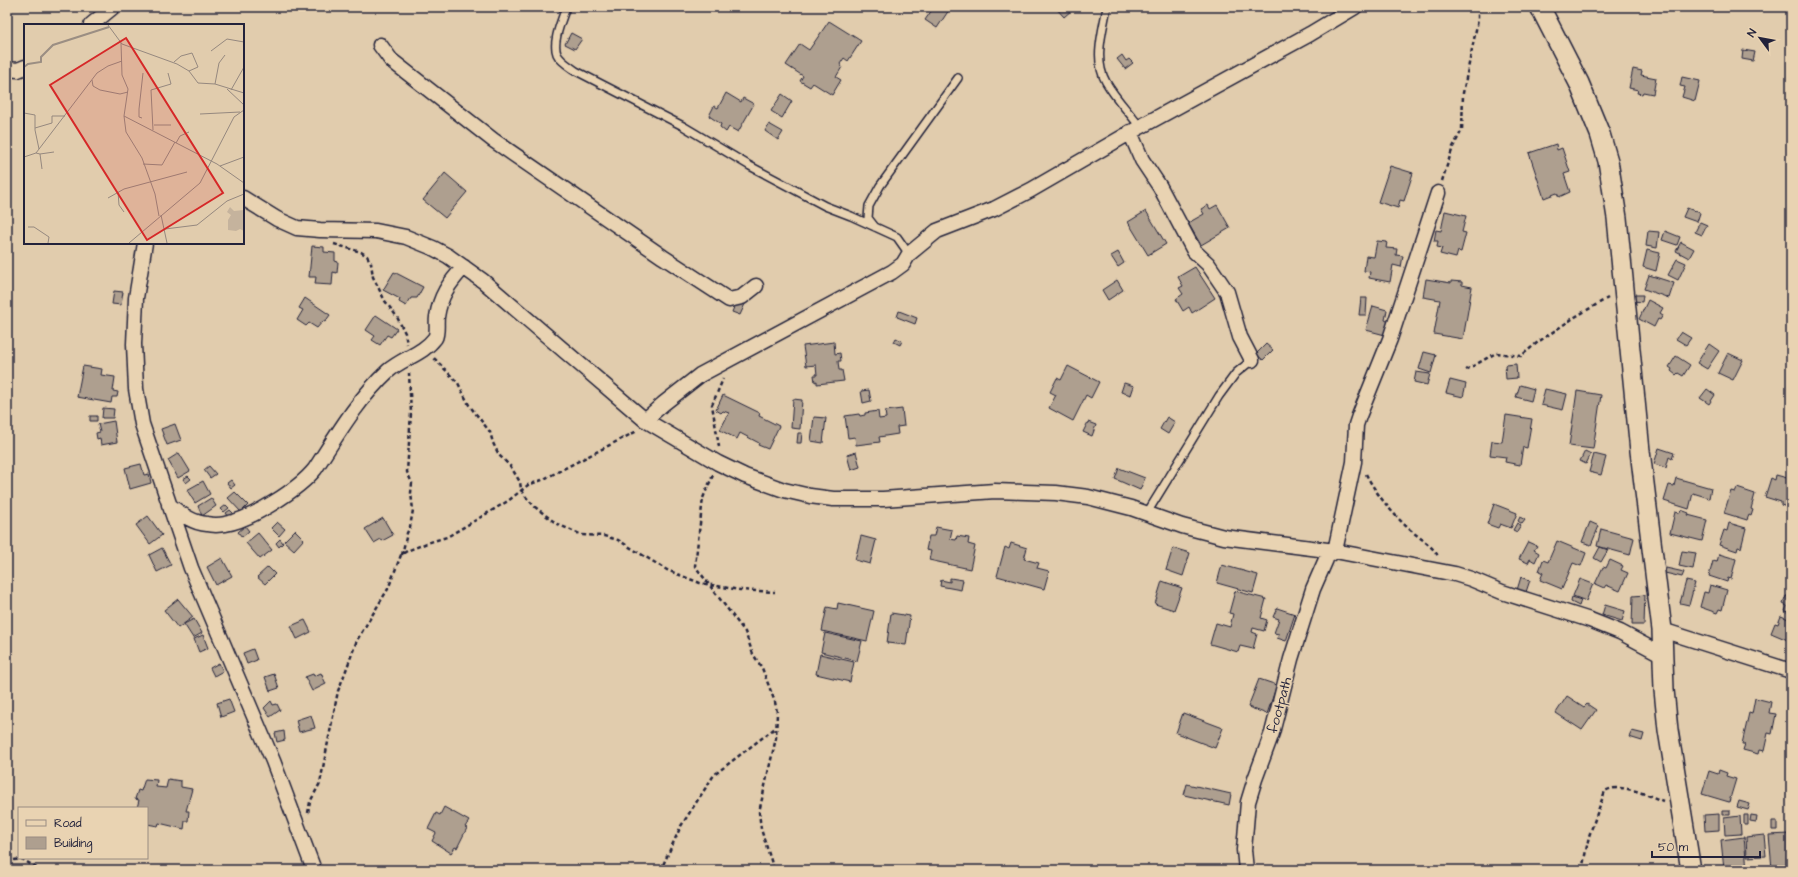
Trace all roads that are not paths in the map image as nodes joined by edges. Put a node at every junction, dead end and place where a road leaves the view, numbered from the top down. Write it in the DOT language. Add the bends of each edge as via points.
graph roads {
  1 [pos="113,7"];
  2 [pos="566,7"];
  3 [pos="1107,7"];
  4 [pos="1354,7"];
  5 [pos="1540,7"];
  6 [pos="91,24"];
  7 [pos="380,45"];
  8 [pos="958,78"];
  9 [pos="1135,129"];
  10 [pos="1438,193"];
  11 [pos="244,199"];
  12 [pos="875,227"];
  13 [pos="145,244"];
  14 [pos="909,254"];
  15 [pos="464,267"];
  16 [pos="756,286"];
  17 [pos="1252,360"];
  18 [pos="650,423"];
  19 [pos="169,505"];
  20 [pos="1147,513"];
  21 [pos="1335,551"];
  22 [pos="1662,630"];
  23 [pos="1663,655"];
  24 [pos="1791,671"];
  25 [pos="1248,869"];
  26 [pos="314,870"];
  27 [pos="1691,870"];
  1 -- 6 [label="street"];
  2 -- 12 [label="lane" via="556,40 557,53 576,71 683,126 825,206"];
  3 -- 9 [label="lane" via="1101,37 1100,61 1105,82"];
  4 -- 9 [label="street"];
  5 -- 22 [label="street" via="1579,83 1608,161 1618,218 1640,451"];
  7 -- 16 [label="street" via="391,60 493,140 729,300 742,297"];
  8 -- 12 [label="lane" via="880,186 869,206 868,218"];
  9 -- 14 [label="street" via="994,209 937,232"];
  9 -- 17 [label="street" via="1142,160 1160,187 1194,251 1208,264 1226,292 1240,337"];
  10 -- 21 [label="street" via="1390,339 1358,420 1355,454"];
  11 -- 15 [label="street" via="297,228 393,234 433,248"];
  12 -- 14 [label="lane" via="897,237"];
  13 -- 19 [label="street" via="136,298 136,389 142,424"];
  14 -- 18 [label="street" via="903,264 892,272 728,359 680,389"];
  15 -- 18 [label="street"];
  15 -- 19 [label="street" via="445,290 439,303 436,336 425,349 398,363 371,389 315,469 296,488 250,515 225,524 205,524 187,518"];
  17 -- 20 [label="lane" via="1236,373 1219,396"];
  18 -- 20 [label="street" via="745,476 810,496 833,499 883,499 995,491 1056,493 1088,497"];
  19 -- 26 [label="street" via="191,568 273,761"];
  20 -- 21 [label="street" via="1224,537"];
  21 -- 23 [label="street" via="1471,579 1502,592 1590,620 1620,632"];
  21 -- 25 [label="street, footpath" via="1327,557 1313,590 1291,659 1272,734 1254,779 1248,802 1244,850"];
  22 -- 23 [label="street"];
  22 -- 24 [label="street"];
  23 -- 27 [label="street" via="1668,730"];
}
